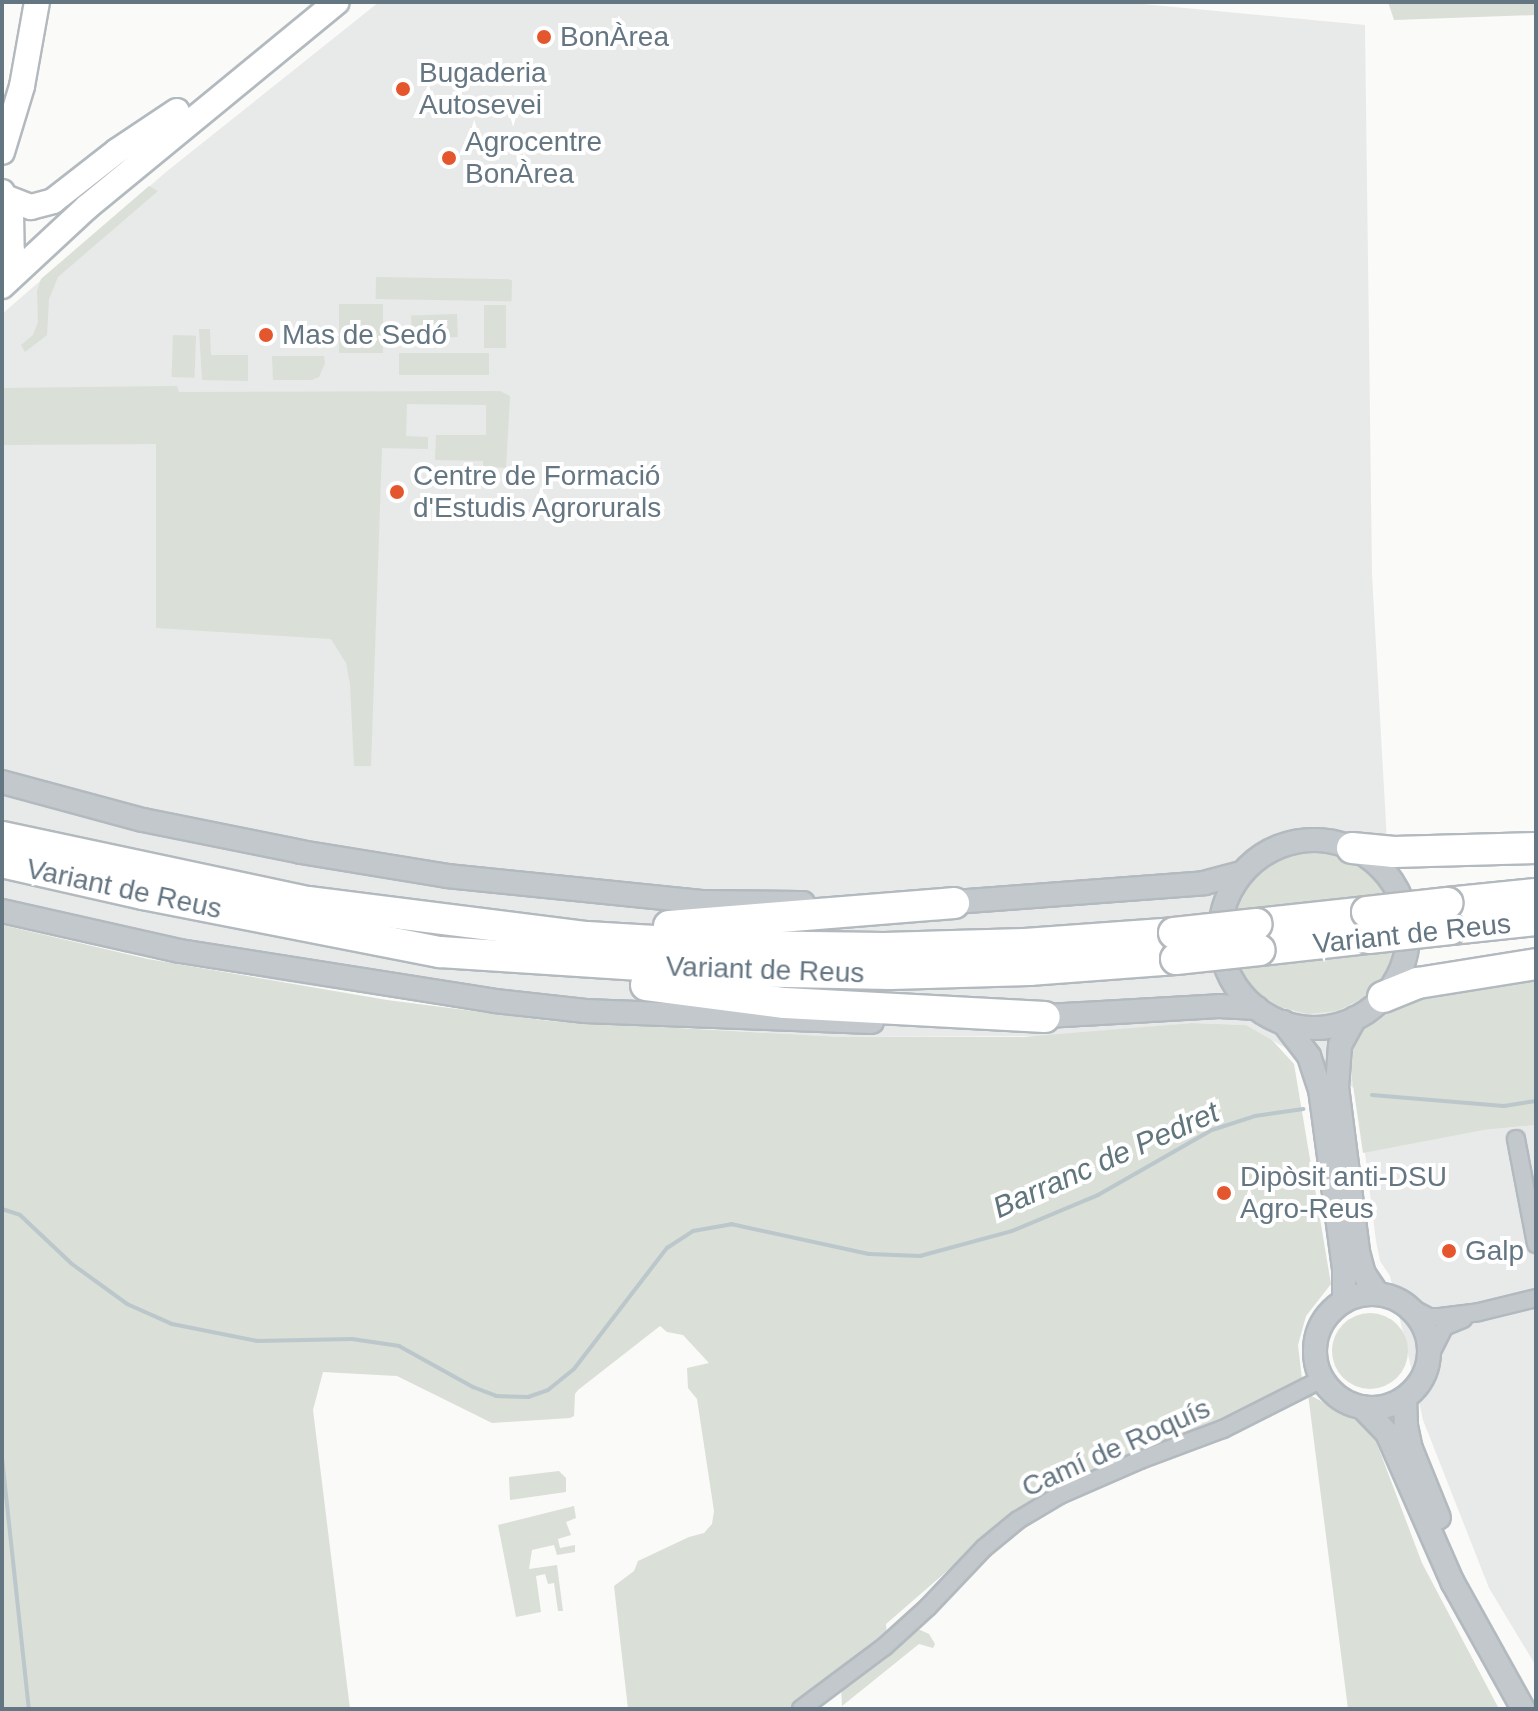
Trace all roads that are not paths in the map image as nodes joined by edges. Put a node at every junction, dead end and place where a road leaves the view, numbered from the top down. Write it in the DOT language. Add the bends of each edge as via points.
graph roads {
  1 [pos="37,2"];
  2 [pos="311,2"];
  3 [pos="325,2"];
  4 [pos="337,2"];
  5 [pos="226,71"];
  6 [pos="22,86"];
  7 [pos="183,107"];
  8 [pos="2,129"];
  9 [pos="2,152"];
  10 [pos="2,195"];
  11 [pos="87,207"];
  12 [pos="7,257"];
  13 [pos="2,274"];
  14 [pos="2,286"];
  15 [pos="2,782"];
  16 [pos="2,837"];
  17 [pos="1352,848"];
  18 [pos="1536,848"];
  19 [pos="2,862"];
  20 [pos="1242,873"];
  21 [pos="1536,894"];
  22 [pos="954,903"];
  23 [pos="2,911"];
  24 [pos="413,915"];
  25 [pos="1449,916"];
  26 [pos="1536,920"];
  27 [pos="1175,946"];
  28 [pos="440,952"];
  29 [pos="1536,964"];
  30 [pos="1383,997"];
  31 [pos="1257,1008"];
  32 [pos="1045,1017"];
  33 [pos="1355,1018"];
  34 [pos="1283,1022"];
  35 [pos="1516,1139"];
  36 [pos="1536,1244"];
  37 [pos="1376,1292"];
  38 [pos="1534,1294"];
  39 [pos="1344,1301"];
  40 [pos="1410,1307"];
  41 [pos="1479,1312"];
  42 [pos="1429,1357"];
  43 [pos="1322,1379"];
  44 [pos="1405,1398"];
  45 [pos="1362,1407"];
  46 [pos="1536,1708"];
  47 [pos="801,1709"];
  48 [pos="1523,1709"];
  1 -- 6 [label="main road"];
  2 -- 5 [label="main road"];
  3 -- 5 [label="main road" via="267,50"];
  4 -- 11 [label="main road"];
  5 -- 7 [label="main road"];
  6 -- 8 [label="main road"];
  6 -- 9 [label="main road"];
  7 -- 10 [label="main road" via="53,201 31,207"];
  7 -- 11 [label="main road" via="181,121 118,171"];
  7 -- 12 [label="main road"];
  10 -- 12 [label="main road" via="11,212"];
  11 -- 14 [label="main road"];
  12 -- 13 [label="main road"];
  15 -- 22 [label="street" via="143,820 447,876 704,902"];
  16 -- 24 [label="highway, Variant de Reus" via="308,902"];
  17 -- 18 [label="highway"];
  17 -- 20 [label="street" via="1297,841 1267,853"];
  17 -- 30 [label="street" via="1390,878 1406,914 1405,954"];
  19 -- 28 [label="highway, Variant de Reus"];
  20 -- 22 [label="street" via="1204,883"];
  20 -- 31 [label="street" via="1223,911 1222,953 1234,984"];
  21 -- 25 [label="highway, Variant de Reus"];
  22 -- 24 [label="highway" via="668,926"];
  23 -- 32 [label="street" via="195,954 585,1011 901,1023"];
  24 -- 27 [label="highway, Variant de Reus" via="587,937 739,946"];
  25 -- 26 [label="highway, Variant de Reus"];
  25 -- 27 [label="highway, Variant de Reus, bridge"];
  27 -- 28 [label="highway, Variant de Reus" via="1029,970 890,974 736,971"];
  28 -- 32 [label="highway" via="487,969 785,1003"];
  29 -- 30 [label="highway" via="1418,983"];
  30 -- 33 [label="street"];
  31 -- 32 [label="street"];
  31 -- 34 [label="street"];
  33 -- 34 [label="street" via="1319,1027"];
  33 -- 37 [label="street" via="1340,1045 1337,1087 1358,1252"];
  34 -- 39 [label="street" via="1309,1056 1320,1089"];
  35 -- 36 [label="street"];
  37 -- 39 [label="street"];
  37 -- 40 [label="street"];
  38 -- 41 [label="street"];
  39 -- 43 [label="street" via="1319,1329 1315,1355"];
  40 -- 41 [label="street" via="1429,1317"];
  40 -- 42 [label="street" via="1423,1326"];
  41 -- 42 [label="street" via="1444,1327"];
  42 -- 44 [label="street"];
  43 -- 45 [label="street" via="1338,1397"];
  43 -- 47 [label="street, Camí de Roquís" via="1223,1429 1060,1495 1018,1520 884,1647"];
  44 -- 45 [label="street" via="1381,1408"];
  44 -- 46 [label="street" via="1411,1449 1456,1559"];
  45 -- 48 [label="street" via="1387,1433 1453,1583"];
}
